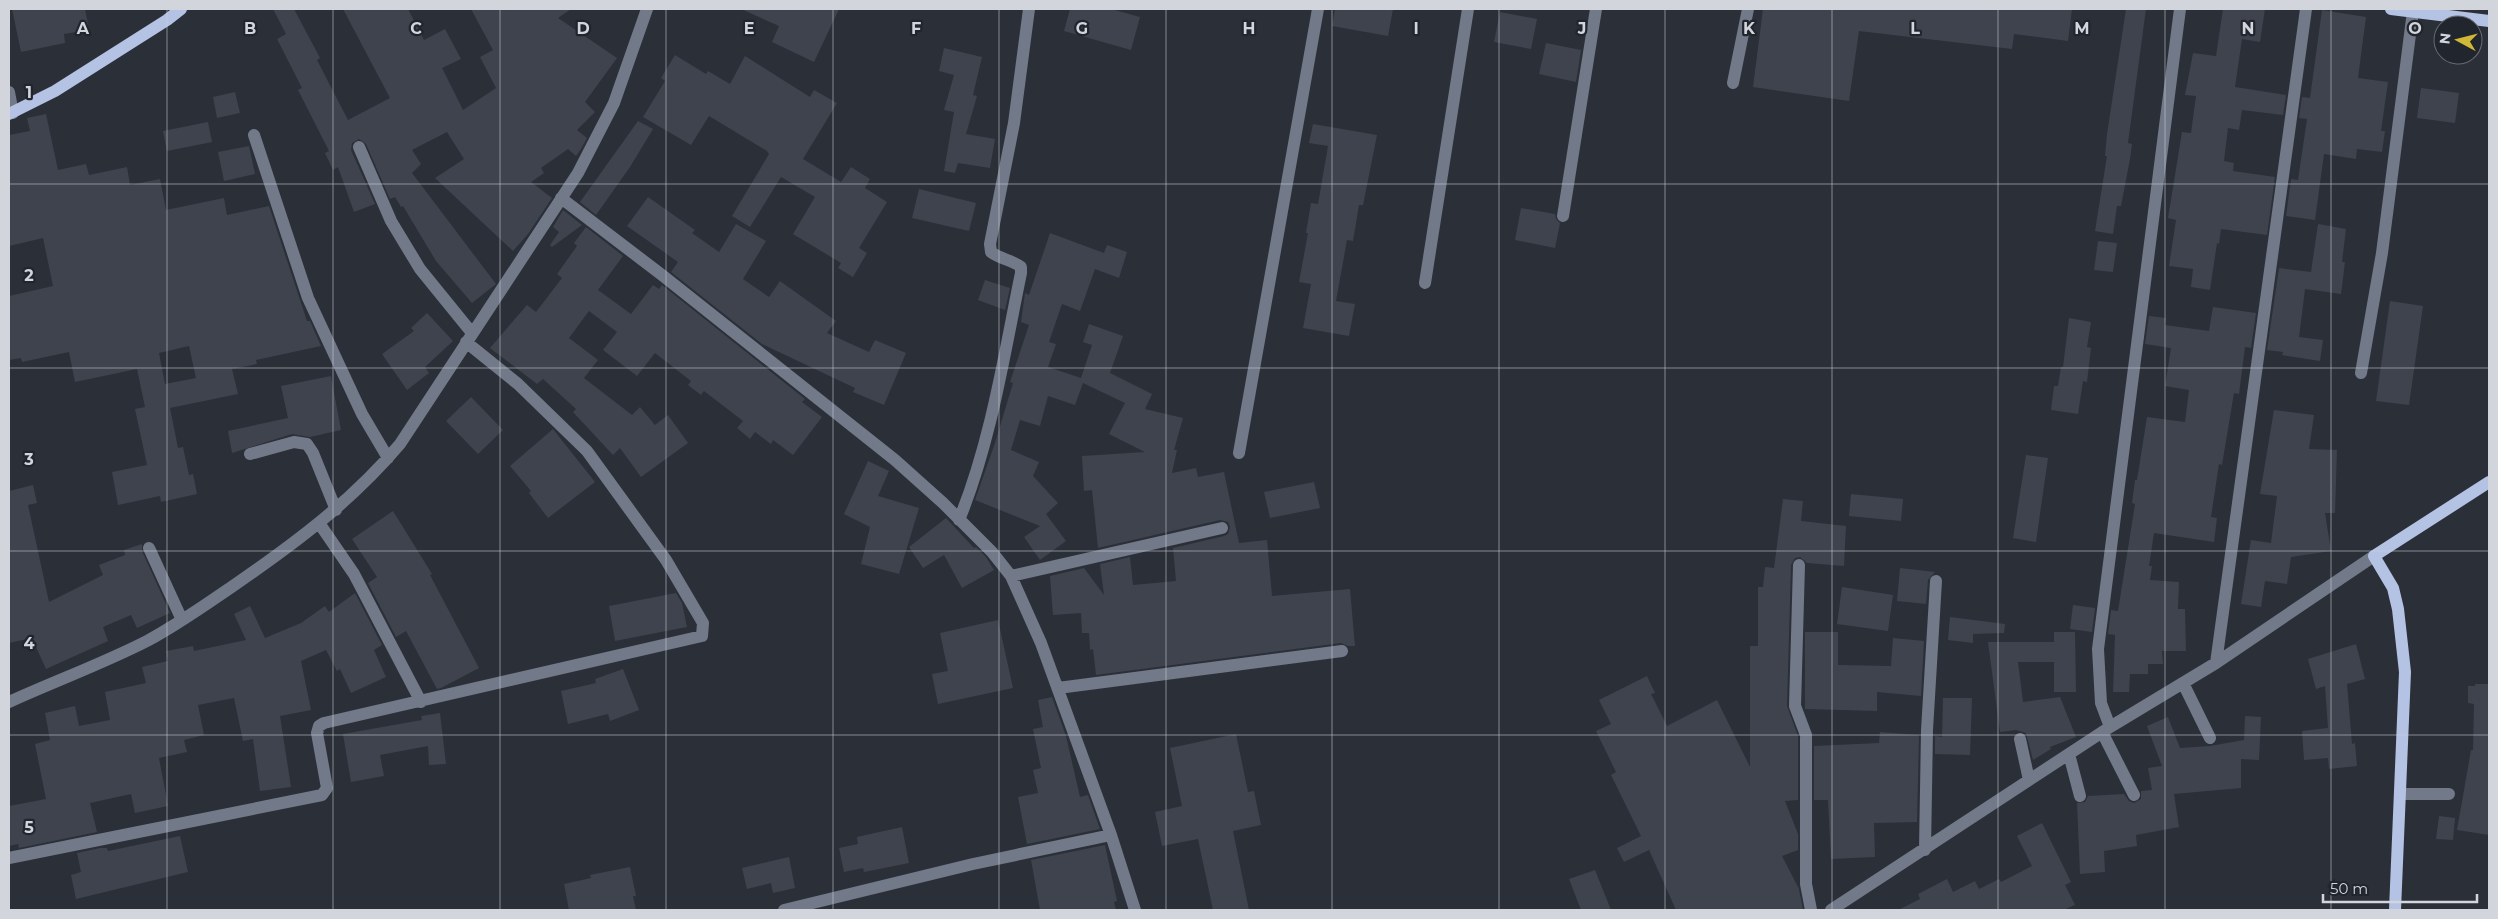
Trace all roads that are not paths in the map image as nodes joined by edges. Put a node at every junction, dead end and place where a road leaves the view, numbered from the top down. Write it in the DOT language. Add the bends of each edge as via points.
graph roads {
  1 [pos="181,9"];
  2 [pos="647,9"];
  3 [pos="1029,9"];
  4 [pos="1318,9"];
  5 [pos="1468,9"];
  6 [pos="1596,9"];
  7 [pos="1748,9"];
  8 [pos="2180,9"];
  9 [pos="2306,9"];
  10 [pos="2391,9"];
  11 [pos="2413,11"];
  12 [pos="166,15"];
  13 [pos="2489,21"];
  14 [pos="1733,83"];
  15 [pos="9,92"];
  16 [pos="11,114"];
  17 [pos="254,135"];
  18 [pos="359,147"];
  19 [pos="561,198"];
  20 [pos="1563,216"];
  21 [pos="1425,283"];
  22 [pos="469,338"];
  23 [pos="2361,373"];
  24 [pos="1239,453"];
  25 [pos="250,454"];
  26 [pos="388,458"];
  27 [pos="2489,482"];
  28 [pos="336,510"];
  29 [pos="959,520"];
  30 [pos="319,523"];
  31 [pos="1222,528"];
  32 [pos="149,548"];
  33 [pos="2374,556"];
  34 [pos="1799,565"];
  35 [pos="1010,576"];
  36 [pos="1936,581"];
  37 [pos="182,620"];
  38 [pos="1342,651"];
  39 [pos="2216,663"];
  40 [pos="2183,682"];
  41 [pos="1058,688"];
  42 [pos="9,702"];
  43 [pos="421,702"];
  44 [pos="2106,730"];
  45 [pos="2210,738"];
  46 [pos="2020,739"];
  47 [pos="2069,754"];
  48 [pos="2029,780"];
  49 [pos="2400,794"];
  50 [pos="2449,794"];
  51 [pos="2134,795"];
  52 [pos="2080,796"];
  53 [pos="1111,835"];
  54 [pos="1925,850"];
  55 [pos="9,858"];
  56 [pos="784,910"];
  57 [pos="1135,910"];
  58 [pos="1811,910"];
  59 [pos="1831,910"];
  60 [pos="2395,910"];
  1 -- 12 [label="main road"];
  2 -- 19 [label="street" via="607,119"];
  3 -- 29 [label="street" via="1014,123 990,244 991,252 1014,262 1021,267 1021,273 989,423 970,494"];
  4 -- 24 [label="street"];
  5 -- 21 [label="street"];
  6 -- 20 [label="street"];
  7 -- 14 [label="street"];
  8 -- 44 [label="street" via="2098,649"];
  9 -- 39 [label="street"];
  10 -- 11 [label="main road"];
  11 -- 13 [label="main road"];
  11 -- 23 [label="street" via="2382,253"];
  12 -- 16 [label="main road" via="55,91"];
  15 -- 16 [label="street"];
  17 -- 26 [label="street" via="308,298 362,414"];
  18 -- 22 [label="street" via="391,221 420,270"];
  19 -- 22 [label="street"];
  19 -- 29 [label="street" via="895,460"];
  22 -- 26 [label="street"];
  22 -- 43 [label="street" via="587,451 666,560 699,617 704,633 696,638"];
  25 -- 28 [label="street" via="294,442 307,444"];
  26 -- 28 [label="street"];
  27 -- 33 [label="main road"];
  28 -- 30 [label="street"];
  29 -- 35 [label="street" via="992,552"];
  30 -- 37 [label="street"];
  30 -- 43 [label="street" via="354,574"];
  31 -- 35 [label="street"];
  32 -- 37 [label="street"];
  33 -- 39 [label="street"];
  33 -- 49 [label="main road" via="2393,588 2402,637 2405,672"];
  34 -- 58 [label="street" via="1795,706 1806,735 1806,884"];
  35 -- 41 [label="street"];
  36 -- 54 [label="street" via="1927,730"];
  37 -- 42 [label="street" via="147,641"];
  38 -- 41 [label="street"];
  39 -- 40 [label="street"];
  40 -- 44 [label="street"];
  40 -- 45 [label="street"];
  41 -- 53 [label="street"];
  43 -- 55 [label="street" via="319,726 317,736 327,788 322,795"];
  44 -- 47 [label="street"];
  44 -- 51 [label="street"];
  46 -- 48 [label="street"];
  47 -- 48 [label="street"];
  47 -- 52 [label="street"];
  48 -- 54 [label="street"];
  49 -- 50 [label="street"];
  49 -- 60 [label="main road"];
  53 -- 56 [label="street"];
  53 -- 57 [label="street"];
  54 -- 59 [label="street"];
}
